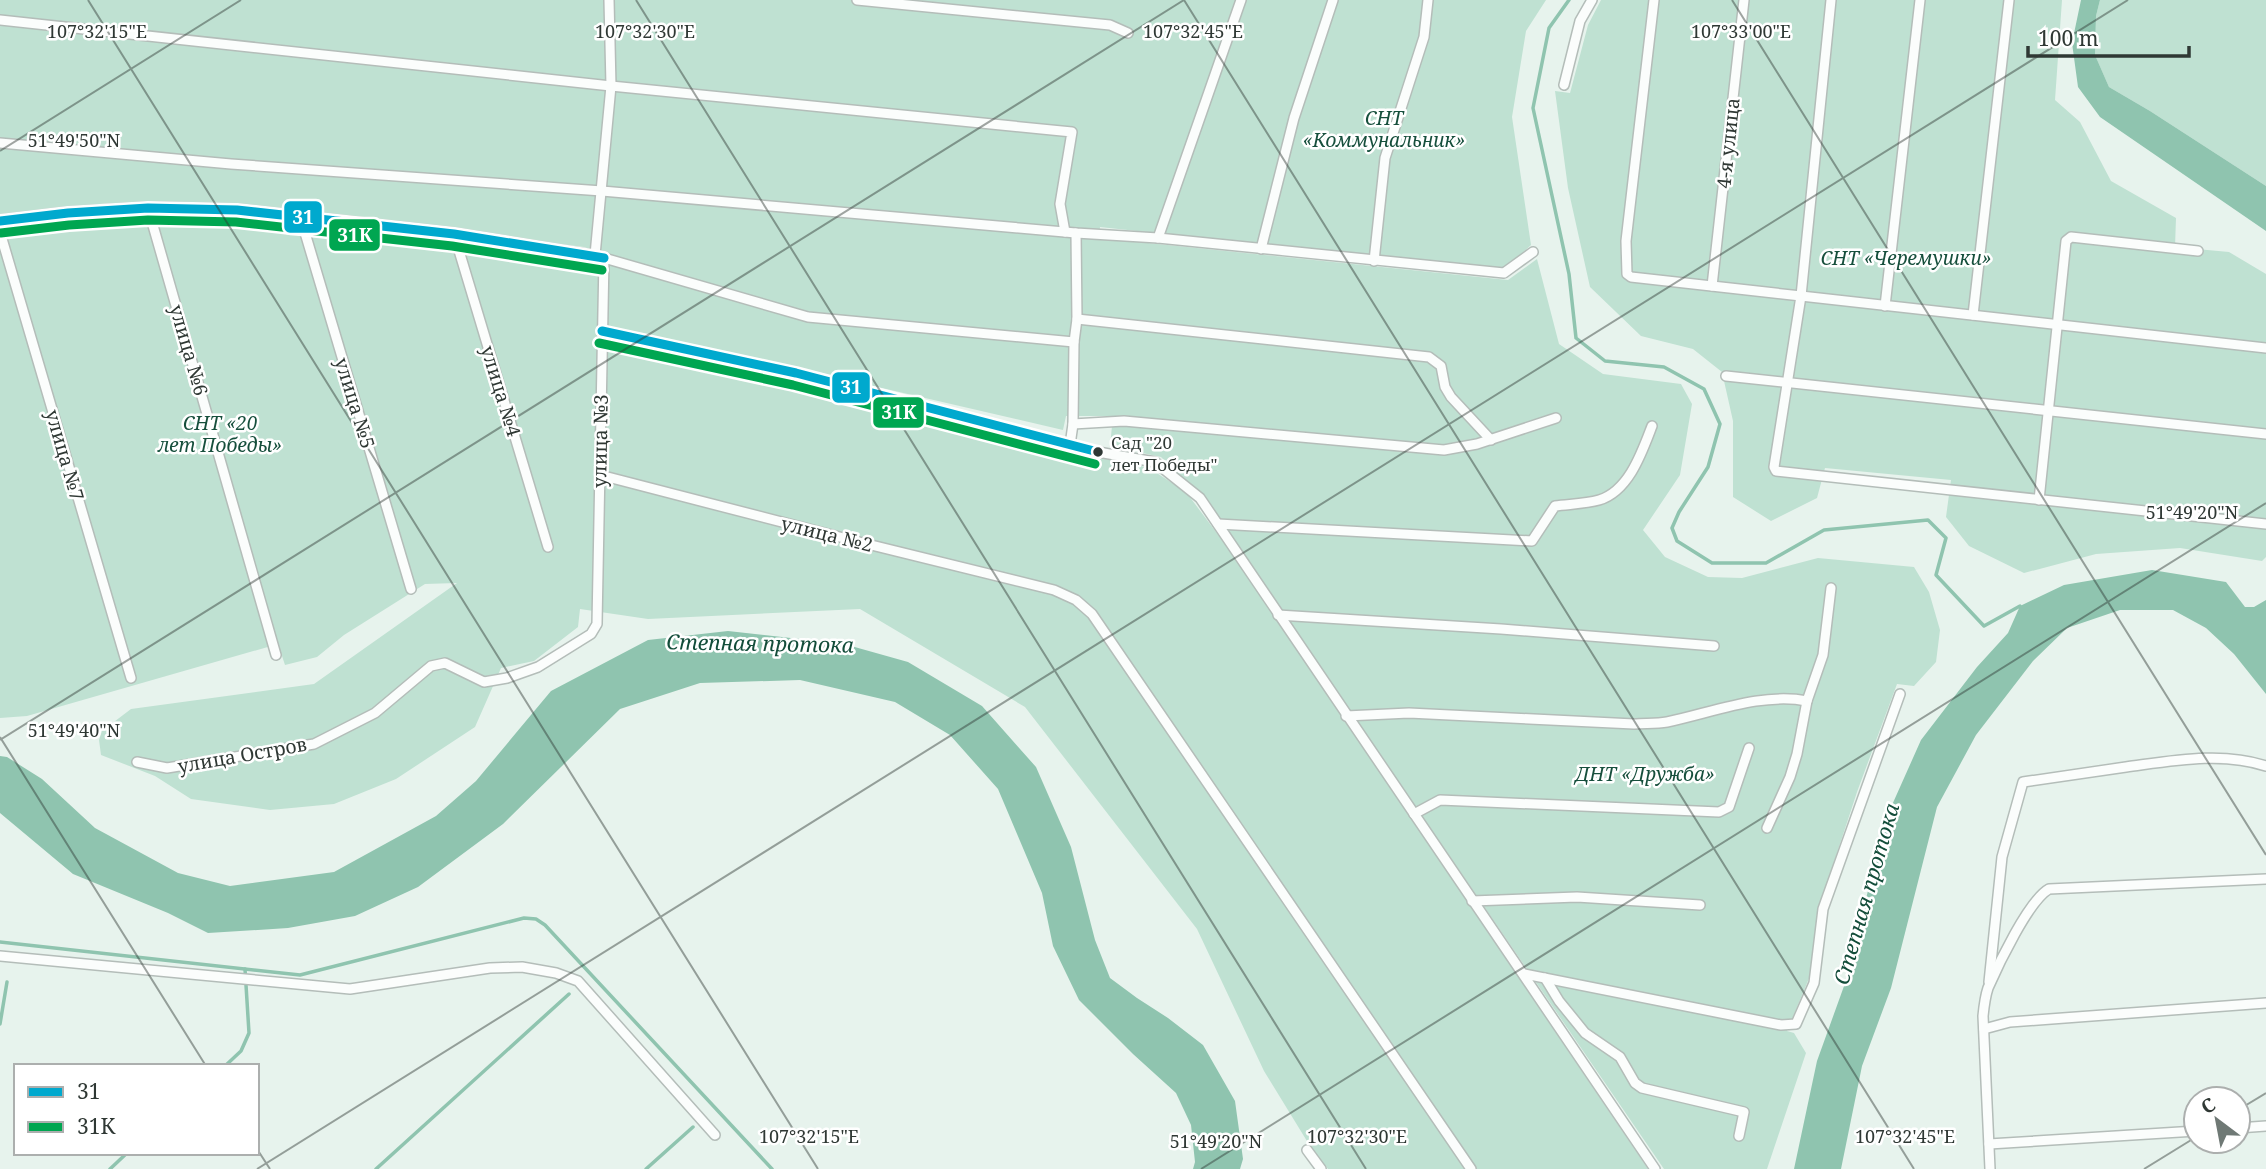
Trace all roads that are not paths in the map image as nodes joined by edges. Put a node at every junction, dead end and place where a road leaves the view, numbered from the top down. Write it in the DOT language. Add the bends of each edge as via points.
graph roads {
  1 [pos="609,0"];
  2 [pos="858,0"];
  3 [pos="1241,0"];
  4 [pos="1333,0"];
  5 [pos="1428,0"];
  6 [pos="1592,0"];
  7 [pos="1654,0"];
  8 [pos="1744,0"];
  9 [pos="1831,0"];
  10 [pos="1920,0"];
  11 [pos="2009,0"];
  12 [pos="0,20"];
  13 [pos="1128,33"];
  14 [pos="1564,85"];
  15 [pos="611,86"];
  16 [pos="0,143"];
  17 [pos="602,191"];
  18 [pos="148,208"];
  19 [pos="300,216"];
  20 [pos="0,221"];
  21 [pos="0,232"];
  22 [pos="1065,232"];
  23 [pos="1076,233"];
  24 [pos="454,234"];
  25 [pos="1158,238"];
  26 [pos="1261,249"];
  27 [pos="1533,251"];
  28 [pos="2198,251"];
  29 [pos="600,256"];
  30 [pos="1374,261"];
  31 [pos="1713,286"];
  32 [pos="1801,296"];
  33 [pos="1885,306"];
  34 [pos="1973,315"];
  35 [pos="1077,318"];
  36 [pos="2058,325"];
  37 [pos="602,331"];
  38 [pos="1074,342"];
  39 [pos="2266,348"];
  40 [pos="1726,376"];
  41 [pos="1786,383"];
  42 [pos="2050,411"];
  43 [pos="1556,418"];
  44 [pos="1073,424"];
  45 [pos="1652,426"];
  46 [pos="2266,434"];
  47 [pos="1492,440"];
  48 [pos="1070,444"];
  49 [pos="600,475"];
  50 [pos="2039,500"];
  51 [pos="1218,524"];
  52 [pos="2266,524"];
  53 [pos="548,547"];
  54 [pos="1831,587"];
  55 [pos="411,589"];
  56 [pos="1278,615"];
  57 [pos="597,624"];
  58 [pos="1714,646"];
  59 [pos="276,655"];
  60 [pos="131,678"];
  61 [pos="1900,694"];
  62 [pos="1807,701"];
  63 [pos="1346,716"];
  64 [pos="1749,748"];
  65 [pos="137,762"];
  66 [pos="2266,766"];
  67 [pos="1413,814"];
  68 [pos="1767,828"];
  69 [pos="2266,879"];
  70 [pos="1472,901"];
  71 [pos="1700,905"];
  72 [pos="0,956"];
  73 [pos="1524,974"];
  74 [pos="1545,978"];
  75 [pos="1988,989"];
  76 [pos="2266,1003"];
  77 [pos="1984,1029"];
  78 [pos="2182,1132"];
  79 [pos="715,1135"];
  80 [pos="1739,1136"];
  81 [pos="1989,1144"];
  82 [pos="1307,1150"];
  83 [pos="1321,1169"];
  84 [pos="1471,1169"];
  85 [pos="1655,1169"];
  86 [pos="1990,1169"];
  1 -- 15 [label="street, улица №3"];
  2 -- 13 [label="street" via="1110,25"];
  3 -- 25 [label="street"];
  4 -- 26 [label="street" via="1294,118"];
  5 -- 30 [label="street" via="1424,37 1385,158"];
  6 -- 14 [label="street" via="1580,21"];
  7 -- 31 [label="street" via="1626,241 1627,274"];
  8 -- 31 [label="street, 4-я улица"];
  9 -- 32 [label="street"];
  10 -- 33 [label="street"];
  11 -- 34 [label="street"];
  12 -- 15 [label="street"];
  15 -- 17 [label="street, улица №3"];
  15 -- 22 [label="street" via="1072,132 1060,204"];
  16 -- 17 [label="street"];
  17 -- 22 [label="street"];
  17 -- 29 [label="street, улица №3"];
  18 -- 19 [label="street"];
  18 -- 20 [label="street"];
  18 -- 59 [label="street, улица №6"];
  19 -- 24 [label="street"];
  19 -- 55 [label="street, улица №5"];
  21 -- 60 [label="street, улица №7"];
  22 -- 23 [label="street"];
  23 -- 25 [label="street"];
  23 -- 35 [label="street"];
  24 -- 29 [label="street"];
  24 -- 53 [label="street, улица №4"];
  25 -- 26 [label="street"];
  26 -- 30 [label="street"];
  27 -- 30 [label="street" via="1504,273"];
  28 -- 36 [label="street" via="2068,238"];
  29 -- 37 [label="street, улица №3"];
  29 -- 38 [label="street" via="808,317"];
  31 -- 32 [label="street"];
  32 -- 33 [label="street"];
  32 -- 41 [label="street"];
  33 -- 34 [label="street"];
  34 -- 36 [label="street"];
  35 -- 38 [label="street"];
  35 -- 47 [label="street" via="1429,356 1441,366 1451,397"];
  36 -- 39 [label="street"];
  36 -- 42 [label="street"];
  37 -- 48 [label="street" via="796,373"];
  37 -- 49 [label="street, улица №3"];
  38 -- 44 [label="street"];
  40 -- 41 [label="street"];
  41 -- 42 [label="street"];
  41 -- 50 [label="street" via="1776,471"];
  42 -- 46 [label="street"];
  42 -- 50 [label="street"];
  43 -- 47 [label="street"];
  44 -- 47 [label="street" via="1124,421 1444,450"];
  44 -- 48 [label="street"];
  45 -- 51 [label="street" via="1622,485 1601,500 1555,506 1532,541"];
  48 -- 51 [label="street" via="1154,463 1200,498"];
  49 -- 57 [label="street, улица №3"];
  49 -- 84 [label="street, улица №2" via="1054,590 1076,600 1092,614"];
  50 -- 52 [label="street"];
  51 -- 56 [label="street"];
  54 -- 62 [label="street" via="1823,655"];
  56 -- 58 [label="street"];
  56 -- 63 [label="street"];
  57 -- 65 [label="street, улица Остров" via="591,634 538,667 507,678 484,682 445,663 431,666 375,713 314,744 167,768"];
  61 -- 74 [label="street" via="1823,909 1814,983 1796,1024 1781,1025"];
  62 -- 63 [label="street" via="1793,698 1742,704 1634,724 1409,713"];
  62 -- 68 [label="street" via="1790,777"];
  63 -- 67 [label="street"];
  64 -- 67 [label="street" via="1729,807 1719,812 1440,800"];
  66 -- 75 [label="street" via="2227,758 2023,782 2002,857"];
  67 -- 70 [label="street"];
  69 -- 75 [label="street" via="2049,889 2032,906"];
  70 -- 71 [label="street" via="1577,897"];
  70 -- 73 [label="street"];
  72 -- 79 [label="street" via="350,989 490,968 556,973 578,982"];
  73 -- 74 [label="street"];
  73 -- 85 [label="street"];
  74 -- 80 [label="street" via="1585,1033 1620,1057 1635,1083 1744,1112"];
  75 -- 77 [label="street"];
  76 -- 77 [label="street" via="2010,1022"];
  77 -- 81 [label="street"];
  78 -- 81 [label="street"];
  81 -- 86 [label="street"];
  82 -- 83 [label="street"];
}
